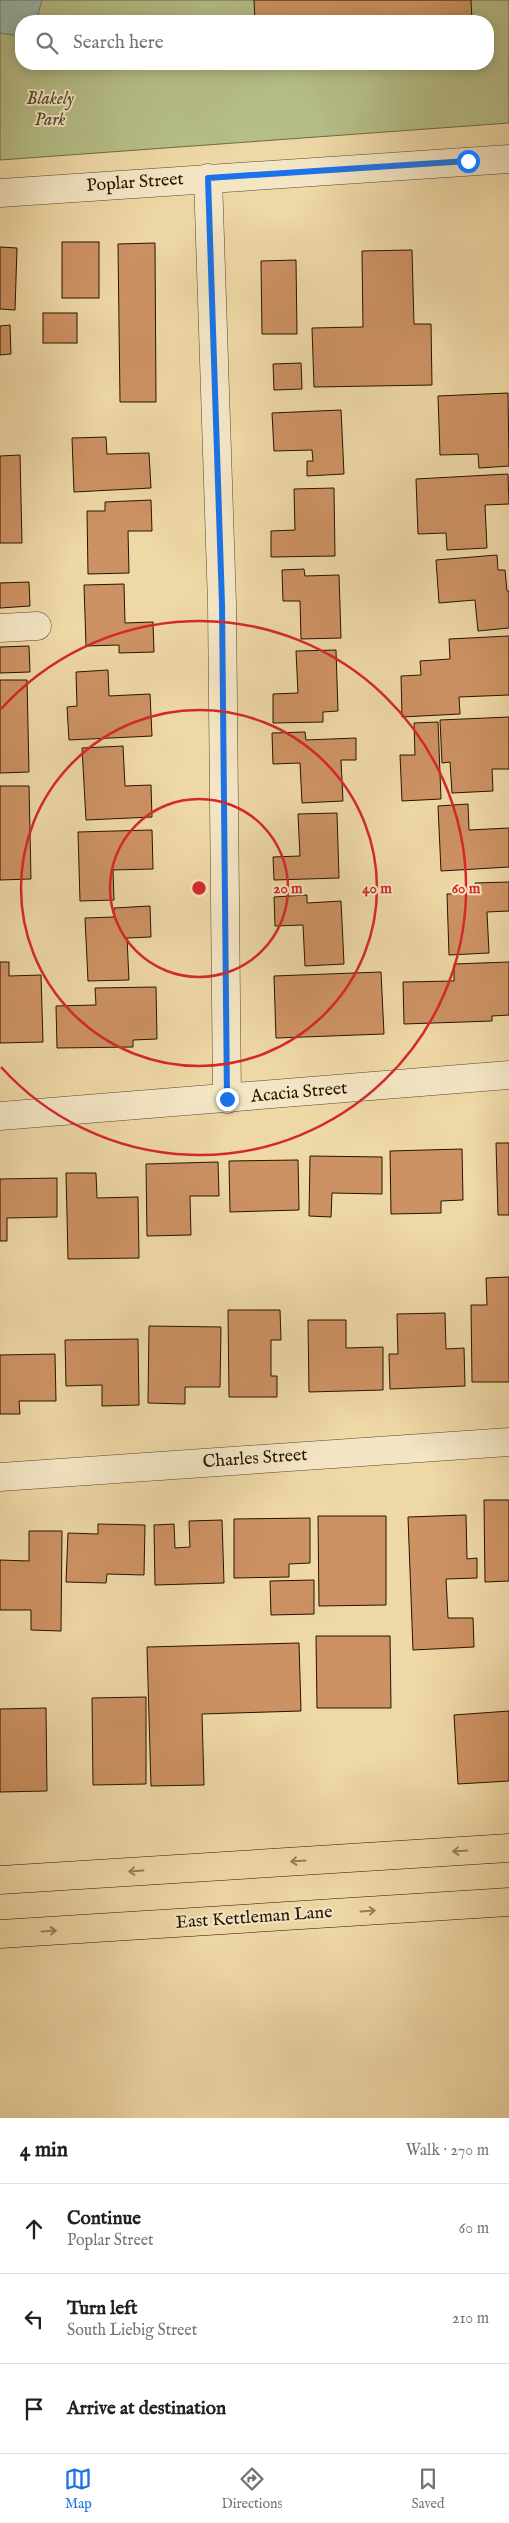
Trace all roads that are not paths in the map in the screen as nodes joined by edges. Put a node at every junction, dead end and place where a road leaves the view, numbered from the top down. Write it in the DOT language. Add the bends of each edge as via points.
graph roads {
  1 [pos="509,159"];
  2 [pos="208,178"];
  3 [pos="0,193"];
  4 [pos="37,626"];
  5 [pos="0,628"];
  6 [pos="509,1075"];
  7 [pos="227,1099"];
  8 [pos="0,1116"];
  9 [pos="509,1442"];
  10 [pos="0,1477"];
  11 [pos="509,1848"];
  12 [pos="0,1880"];
  13 [pos="509,1902"];
  14 [pos="0,1934"];
  1 -- 2 [label="street, Poplar Street"];
  2 -- 3 [label="street, Poplar Street"];
  2 -- 7 [label="street" via="222,604"];
  4 -- 5 [label="street"];
  6 -- 7 [label="street, Acacia Street"];
  7 -- 8 [label="street, Acacia Street"];
  9 -- 10 [label="street, Charles Street"];
  11 -- 12 [label="main road, one-way"];
  14 -- 13 [label="main road, East Kettleman Lane, one-way"];
}
